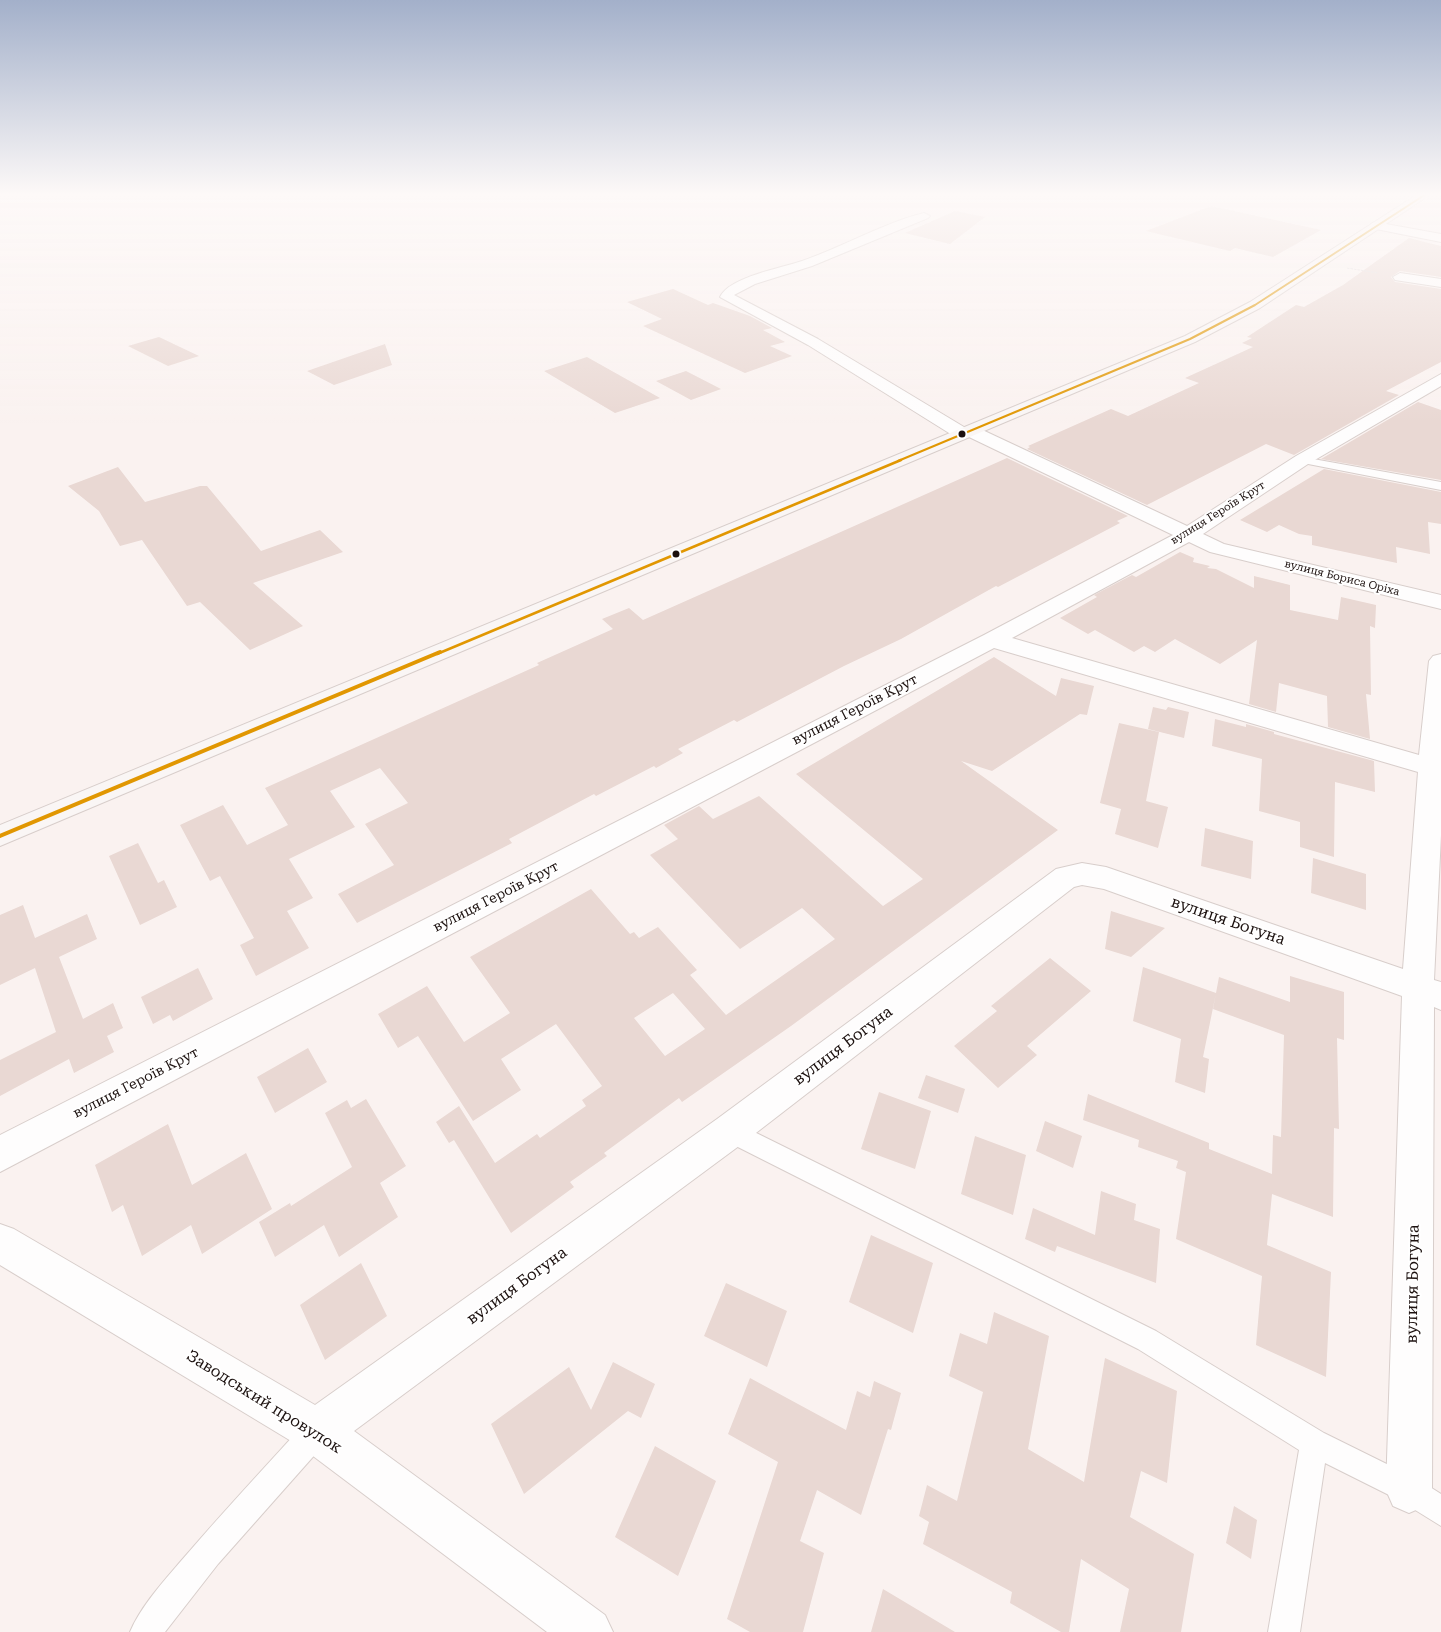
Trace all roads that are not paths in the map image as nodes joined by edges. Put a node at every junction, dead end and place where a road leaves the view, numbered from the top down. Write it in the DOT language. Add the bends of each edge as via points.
graph roads {
  1 [pos="785,270"];
  2 [pos="1306,270"];
  3 [pos="1400,277"];
  4 [pos="1441,283"];
  5 [pos="1441,379"];
  6 [pos="967,432"];
  7 [pos="1302,460"];
  8 [pos="1441,486"];
  9 [pos="1187,535"];
  10 [pos="1441,602"];
  11 [pos="992,640"];
  12 [pos="1441,661"];
  13 [pos="1436,769"];
  14 [pos="0,836"];
  15 [pos="1429,992"];
  16 [pos="730,1131"];
  17 [pos="0,1154"];
  18 [pos="0,1243"];
  19 [pos="318,1431"];
  20 [pos="1314,1443"];
  21 [pos="1409,1490"];
  22 [pos="1441,1511"];
  23 [pos="146,1632"];
  24 [pos="588,1632"];
  25 [pos="1284,1632"];
  1 -- 6 [label="street, вулиця Бориса Оріха" via="750,281 729,292 727,297 813,342"];
  2 -- 6 [label="street" via="1255,305 1190,339"];
  3 -- 4 [label="street"];
  5 -- 7 [label="street, вулиця Героїв Крут"];
  6 -- 9 [label="street, вулиця Бориса Оріха"];
  6 -- 14 [label="street"];
  7 -- 8 [label="lane"];
  7 -- 9 [label="street, вулиця Героїв Крут"];
  9 -- 10 [label="street, вулиця Бориса Оріха" via="1218,548"];
  9 -- 11 [label="street, вулиця Героїв Крут"];
  11 -- 13 [label="street"];
  11 -- 17 [label="street, вулиця Героїв Крут"];
  12 -- 13 [label="street, вулиця Богуна"];
  13 -- 15 [label="street, вулиця Богуна"];
  15 -- 16 [label="street, вулиця Богуна" via="1106,878 1082,874 1066,877"];
  15 -- 21 [label="street, вулиця Богуна"];
  16 -- 19 [label="street, вулиця Богуна"];
  16 -- 20 [label="lane" via="1147,1340"];
  18 -- 19 [label="street, Заводський провулок"];
  19 -- 23 [label="lane" via="231,1524"];
  19 -- 24 [label="street, Заводський провулок"];
  20 -- 21 [label="lane"];
  20 -- 25 [label="lane"];
  21 -- 22 [label="lane"];
}
